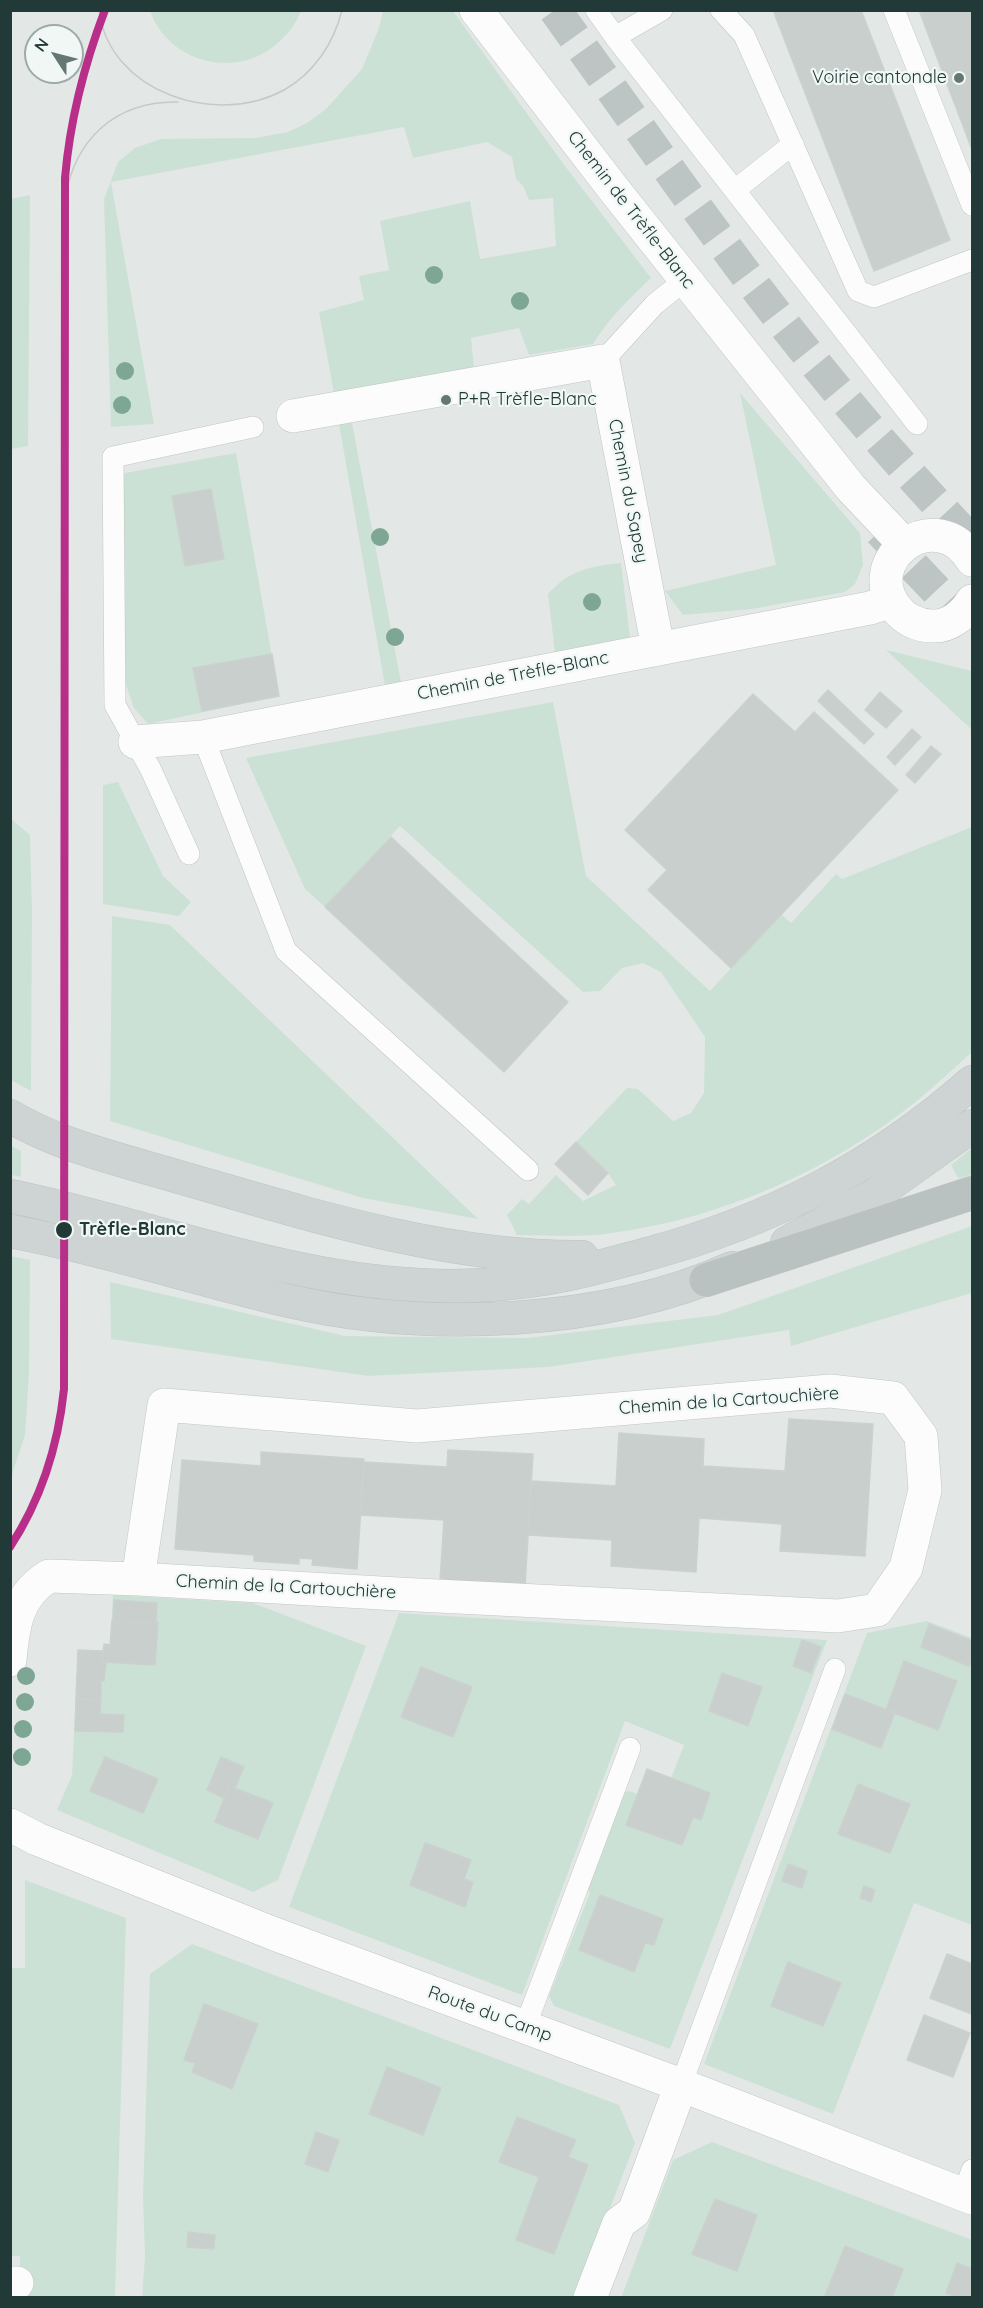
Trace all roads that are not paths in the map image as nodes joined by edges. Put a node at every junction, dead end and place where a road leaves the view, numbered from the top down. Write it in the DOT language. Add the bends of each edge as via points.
graph roads {
  1 [pos="476,10"];
  2 [pos="596,10"];
  3 [pos="662,10"];
  4 [pos="722,10"];
  5 [pos="894,10"];
  6 [pos="615,37"];
  7 [pos="793,144"];
  8 [pos="735,190"];
  9 [pos="972,205"];
  10 [pos="972,260"];
  11 [pos="685,280"];
  12 [pos="603,361"];
  13 [pos="293,416"];
  14 [pos="917,423"];
  15 [pos="253,427"];
  16 [pos="904,544"];
  17 [pos="972,561"];
  18 [pos="891,601"];
  19 [pos="969,613"];
  20 [pos="658,648"];
  21 [pos="203,737"];
  22 [pos="135,742"];
  23 [pos="189,854"];
  24 [pos="972,1082"];
  25 [pos="10,1116"];
  26 [pos="972,1126"];
  27 [pos="528,1170"];
  28 [pos="972,1193"];
  29 [pos="10,1196"];
  30 [pos="10,1231"];
  31 [pos="658,1251"];
  32 [pos="706,1280"];
  33 [pos="138,1579"];
  34 [pos="10,1660"];
  35 [pos="836,1669"];
  36 [pos="630,1748"];
  37 [pos="10,1825"];
  38 [pos="525,2027"];
  39 [pos="681,2085"];
  40 [pos="969,2188"];
  41 [pos="590,2298"];
  1 -- 11 [label="street, Chemin de Trèfle-Blanc"];
  2 -- 6 [label="lane"];
  3 -- 6 [label="lane"];
  4 -- 7 [label="lane" via="744,34"];
  5 -- 9 [label="lane"];
  6 -- 8 [label="lane"];
  7 -- 8 [label="lane"];
  7 -- 10 [label="lane" via="858,291 874,297"];
  8 -- 14 [label="lane"];
  11 -- 12 [label="lane" via="655,304"];
  11 -- 16 [label="street, Chemin de Trèfle-Blanc" via="851,488"];
  12 -- 13 [label="street"];
  12 -- 20 [label="street, Chemin du Sapey"];
  15 -- 22 [label="lane" via="112,457 115,705"];
  16 -- 17 [label="street" via="917,537 944,536 957,542"];
  16 -- 18 [label="street" via="887,570 886,586"];
  18 -- 19 [label="street" via="901,615 932,627"];
  18 -- 20 [label="street, Chemin de Trèfle-Blanc"];
  20 -- 21 [label="street, Chemin de Trèfle-Blanc"];
  21 -- 22 [label="street, Chemin de Trèfle-Blanc"];
  21 -- 27 [label="lane" via="286,951"];
  22 -- 23 [label="lane"];
  24 -- 31 [label="main road" via="903,1137 822,1187 697,1241"];
  25 -- 31 [label="main road" via="76,1147 282,1207 391,1233 464,1248 534,1256 620,1256"];
  26 -- 32 [label="main road" via="907,1174 837,1217"];
  28 -- 32 [label="highway"];
  29 -- 31 [label="main road" via="279,1264 351,1278 418,1285 521,1282"];
  30 -- 32 [label="main road" via="291,1301 393,1317 474,1319 558,1313 643,1298"];
  33 -- 33 [label="street, Chemin de la Cartouchière" via="164,1405 417,1426 830,1391 893,1398 921,1436 925,1490 906,1568 876,1610 838,1616"];
  33 -- 34 [label="street, Chemin de la Cartouchière" via="49,1576 42,1580 24,1598 18,1612"];
  35 -- 39 [label="lane"];
  36 -- 38 [label="lane"];
  37 -- 38 [label="street, Route du Camp" via="272,1934"];
  38 -- 39 [label="street, Route du Camp"];
  39 -- 40 [label="street, Route du Camp"];
  39 -- 41 [label="street" via="634,2212 619,2223"];
}
